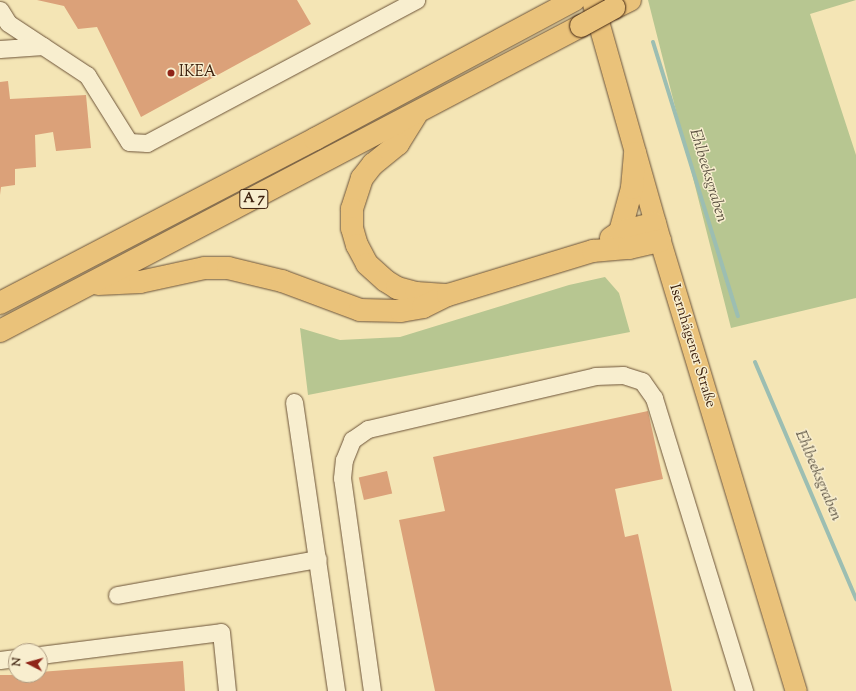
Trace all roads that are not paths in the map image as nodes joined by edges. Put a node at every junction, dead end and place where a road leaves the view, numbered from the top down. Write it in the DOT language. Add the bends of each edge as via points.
graph roads {
  1 [pos="416,0"];
  2 [pos="574,0"];
  3 [pos="592,0"];
  4 [pos="622,4"];
  5 [pos="0,10"];
  6 [pos="43,46"];
  7 [pos="0,48"];
  8 [pos="417,114"];
  9 [pos="635,153"];
  10 [pos="620,232"];
  11 [pos="657,232"];
  12 [pos="594,251"];
  13 [pos="91,285"];
  14 [pos="448,296"];
  15 [pos="0,302"];
  16 [pos="0,331"];
  17 [pos="294,402"];
  18 [pos="318,559"];
  19 [pos="117,595"];
  20 [pos="48,654"];
  21 [pos="227,691"];
  22 [pos="336,691"];
  23 [pos="372,691"];
  24 [pos="744,691"];
  25 [pos="796,691"];
  1 -- 6 [label="lane" via="147,143 129,142 87,75"];
  2 -- 15 [label="highway, A 7" via="315,139"];
  3 -- 9 [label="main road, Isernhägener Straße"];
  4 -- 8 [label="highway, A 7, bridge"];
  5 -- 6 [label="lane" via="8,23"];
  6 -- 7 [label="lane"];
  8 -- 13 [label="highway, A 7"];
  8 -- 14 [label="highway" via="398,144 373,164 362,178 352,209 352,228 367,264 386,281 397,288 416,293"];
  9 -- 10 [label="highway" via="632,188"];
  9 -- 11 [label="main road, Isernhägener Straße"];
  10 -- 11 [label="highway"];
  10 -- 12 [label="highway"];
  11 -- 12 [label="highway" via="629,248"];
  11 -- 25 [label="main road, Isernhägener Straße"];
  12 -- 14 [label="highway"];
  13 -- 14 [label="highway" via="140,282 205,268 228,268 282,281 360,310 401,311 422,307"];
  13 -- 16 [label="highway, A 7"];
  17 -- 18 [label="lane"];
  18 -- 19 [label="lane"];
  18 -- 22 [label="lane"];
  20 -- 21 [label="lane" via="221,632"];
  23 -- 24 [label="lane" via="342,478 344,460 352,440 368,429 595,376 623,375 642,381 654,398"];
}
